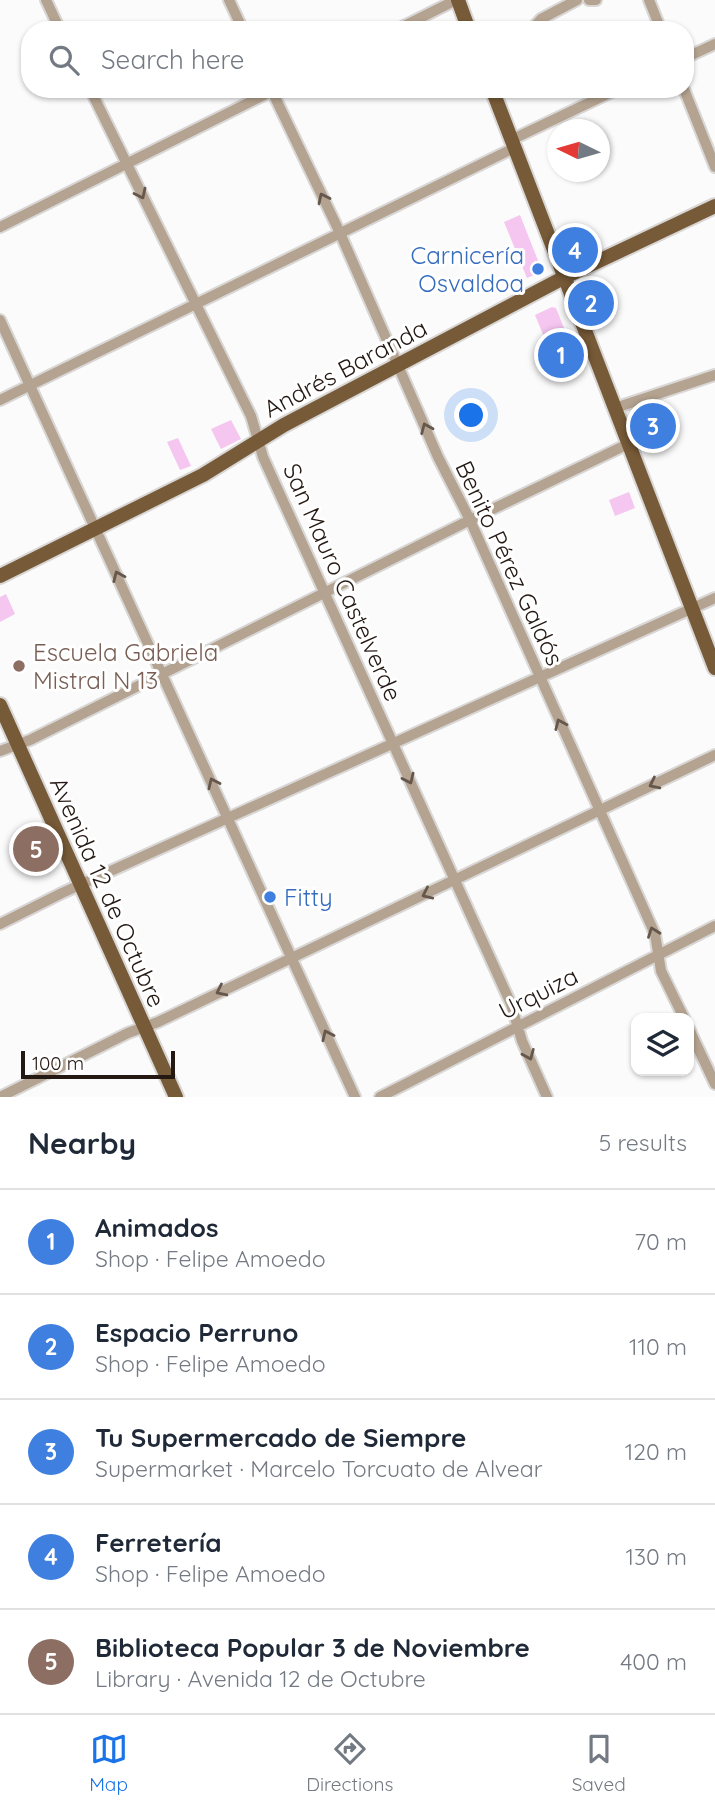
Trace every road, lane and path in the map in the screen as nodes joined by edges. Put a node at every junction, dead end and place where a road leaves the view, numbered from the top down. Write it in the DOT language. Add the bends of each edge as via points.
graph roads {
  1 [pos="46,0"];
  2 [pos="229,0"];
  3 [pos="457,0"];
  4 [pos="577,0"];
  5 [pos="589,0"];
  6 [pos="596,0"];
  7 [pos="649,0"];
  8 [pos="56,21"];
  9 [pos="239,21"];
  10 [pos="414,21"];
  11 [pos="465,21"];
  12 [pos="539,21"];
  13 [pos="657,21"];
  14 [pos="715,44"];
  15 [pos="694,54"];
  16 [pos="94,98"];
  17 [pos="257,98"];
  18 [pos="277,98"];
  19 [pos="495,98"];
  20 [pos="601,98"];
  21 [pos="688,98"];
  22 [pos="512,144"];
  23 [pos="126,163"];
  24 [pos="715,167"];
  25 [pos="715,206"];
  26 [pos="0,227"];
  27 [pos="340,233"];
  28 [pos="565,277"];
  29 [pos="196,304"];
  30 [pos="0,320"];
  31 [pos="399,364"];
  32 [pos="715,375"];
  33 [pos="30,386"];
  34 [pos="0,400"];
  35 [pos="615,408"];
  36 [pos="259,440"];
  37 [pos="628,444"];
  38 [pos="470,520"];
  39 [pos="97,529"];
  40 [pos="0,576"];
  41 [pos="325,592"];
  42 [pos="715,598"];
  43 [pos="692,608"];
  44 [pos="715,668"];
  45 [pos="162,674"];
  46 [pos="539,678"];
  47 [pos="0,705"];
  48 [pos="393,744"];
  49 [pos="17,745"];
  50 [pos="0,751"];
  51 [pos="715,755"];
  52 [pos="598,811"];
  53 [pos="229,818"];
  54 [pos="455,880"];
  55 [pos="80,885"];
  56 [pos="0,924"];
  57 [pos="715,926"];
  58 [pos="658,955"];
  59 [pos="290,957"];
  60 [pos="682,1013"];
  61 [pos="518,1026"];
  62 [pos="144,1027"];
  63 [pos="694,1040"];
  64 [pos="715,1084"];
  65 [pos="0,1097"];
  66 [pos="176,1097"];
  67 [pos="355,1097"];
  68 [pos="380,1097"];
  69 [pos="547,1097"];
  1 -- 8 [label="street"];
  2 -- 9 [label="street"];
  3 -- 10 [label="street"];
  3 -- 11 [label="main road"];
  4 -- 12 [label="street"];
  5 -- 6 [label="street"];
  7 -- 13 [label="street"];
  14 -- 15 [label="street"];
  16 -- 23 [label="street, San Mauro Castelverde"];
  17 -- 23 [label="street"];
  27 -- 18 [label="street, Benito Pérez Galdós, one-way"];
  19 -- 22 [label="main road"];
  20 -- 22 [label="street"];
  21 -- 24 [label="street"];
  22 -- 27 [label="street"];
  22 -- 28 [label="main road"];
  23 -- 26 [label="street"];
  23 -- 29 [label="street, San Mauro Castelverde, one-way"];
  25 -- 28 [label="main road, Andrés Baranda"];
  27 -- 29 [label="street"];
  27 -- 31 [label="street, Benito Pérez Galdós"];
  28 -- 31 [label="main road, Andrés Baranda"];
  28 -- 35 [label="main road"];
  29 -- 33 [label="street"];
  29 -- 36 [label="street, San Mauro Castelverde"];
  30 -- 33 [label="street"];
  31 -- 36 [label="main road, Andrés Baranda"];
  38 -- 31 [label="street, Benito Pérez Galdós, one-way"];
  32 -- 35 [label="street"];
  33 -- 34 [label="street"];
  33 -- 39 [label="street"];
  35 -- 37 [label="main road"];
  36 -- 39 [label="main road, Andrés Baranda" via="203,475"];
  36 -- 41 [label="street, San Mauro Castelverde"];
  37 -- 38 [label="street"];
  37 -- 43 [label="main road"];
  38 -- 41 [label="street"];
  38 -- 46 [label="street, Benito Pérez Galdós"];
  39 -- 40 [label="main road, Andrés Baranda"];
  45 -- 39 [label="street, one-way"];
  41 -- 45 [label="street"];
  41 -- 48 [label="street, San Mauro Castelverde"];
  42 -- 43 [label="street"];
  43 -- 44 [label="main road"];
  43 -- 46 [label="street"];
  45 -- 49 [label="street"];
  53 -- 45 [label="street, one-way"];
  46 -- 48 [label="street"];
  52 -- 46 [label="street, Benito Pérez Galdós, one-way"];
  47 -- 49 [label="main road, Avenida 12 de Octubre"];
  48 -- 53 [label="street"];
  48 -- 54 [label="street, San Mauro Castelverde, one-way"];
  49 -- 50 [label="street"];
  49 -- 55 [label="main road, Avenida 12 de Octubre"];
  51 -- 52 [label="street, one-way"];
  52 -- 54 [label="street"];
  58 -- 52 [label="street, Benito Pérez Galdós, one-way" via="655,934"];
  53 -- 55 [label="street"];
  53 -- 59 [label="street"];
  54 -- 59 [label="street, one-way"];
  54 -- 61 [label="street, San Mauro Castelverde"];
  55 -- 56 [label="street"];
  55 -- 62 [label="main road, Avenida 12 de Octubre"];
  57 -- 58 [label="street, Urquiza"];
  58 -- 60 [label="street, Benito Pérez Galdós"];
  58 -- 61 [label="street, Urquiza"];
  59 -- 62 [label="street, one-way"];
  67 -- 59 [label="street, one-way"];
  61 -- 68 [label="street, Urquiza"];
  61 -- 69 [label="street, San Mauro Castelverde, one-way"];
  62 -- 65 [label="street"];
  62 -- 66 [label="main road, Avenida 12 de Octubre"];
  63 -- 64 [label="street"];
}
